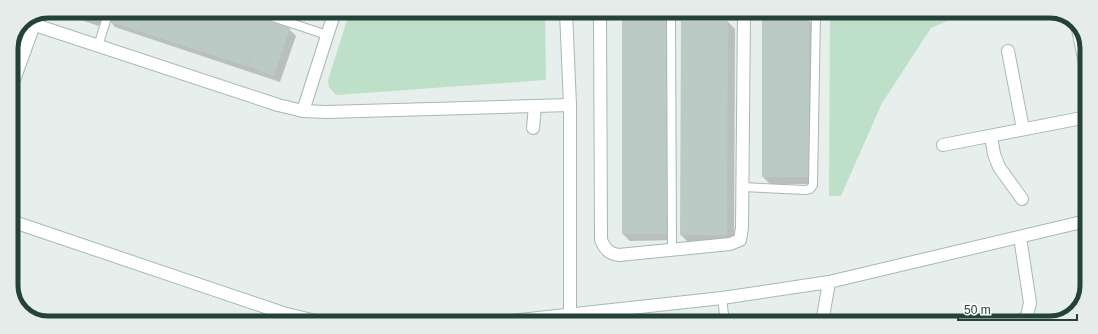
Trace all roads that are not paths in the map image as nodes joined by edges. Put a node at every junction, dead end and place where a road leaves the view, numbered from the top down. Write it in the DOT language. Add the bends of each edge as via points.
graph roads {
  1 [pos="107,18"];
  2 [pos="276,18"];
  3 [pos="332,18"];
  4 [pos="566,18"];
  5 [pos="600,18"];
  6 [pos="671,18"];
  7 [pos="744,18"];
  8 [pos="816,18"];
  9 [pos="30,24"];
  10 [pos="28,26"];
  11 [pos="327,35"];
  12 [pos="98,46"];
  13 [pos="1008,51"];
  14 [pos="18,63"];
  15 [pos="570,105"];
  16 [pos="535,106"];
  17 [pos="303,111"];
  18 [pos="1080,118"];
  19 [pos="533,128"];
  20 [pos="1023,130"];
  21 [pos="991,136"];
  22 [pos="943,145"];
  23 [pos="742,187"];
  24 [pos="1022,199"];
  25 [pos="1080,222"];
  26 [pos="18,223"];
  27 [pos="1020,237"];
  28 [pos="672,250"];
  29 [pos="829,282"];
  30 [pos="722,298"];
  31 [pos="570,315"];
  32 [pos="295,316"];
  33 [pos="560,316"];
  34 [pos="615,316"];
  35 [pos="724,316"];
  36 [pos="823,316"];
  37 [pos="1027,316"];
  1 -- 12 [label="lane"];
  2 -- 11 [label="lane"];
  3 -- 11 [label="street"];
  4 -- 15 [label="street"];
  5 -- 28 [label="street" via="601,240 613,255"];
  6 -- 28 [label="lane"];
  7 -- 23 [label="street"];
  8 -- 23 [label="lane" via="813,185 805,190"];
  9 -- 12 [label="street"];
  10 -- 14 [label="street"];
  11 -- 17 [label="street"];
  12 -- 17 [label="street"];
  13 -- 20 [label="street"];
  15 -- 16 [label="street"];
  15 -- 31 [label="street"];
  16 -- 17 [label="street"];
  16 -- 19 [label="street"];
  18 -- 20 [label="street"];
  20 -- 21 [label="street"];
  21 -- 22 [label="street"];
  21 -- 24 [label="street" via="999,167"];
  23 -- 28 [label="street" via="740,240 730,244"];
  25 -- 27 [label="street"];
  26 -- 32 [label="street"];
  27 -- 29 [label="street"];
  27 -- 37 [label="street" via="1030,303"];
  29 -- 30 [label="street"];
  29 -- 36 [label="street"];
  30 -- 34 [label="street"];
  30 -- 35 [label="lane"];
  31 -- 33 [label="street"];
  31 -- 34 [label="street"];
}
